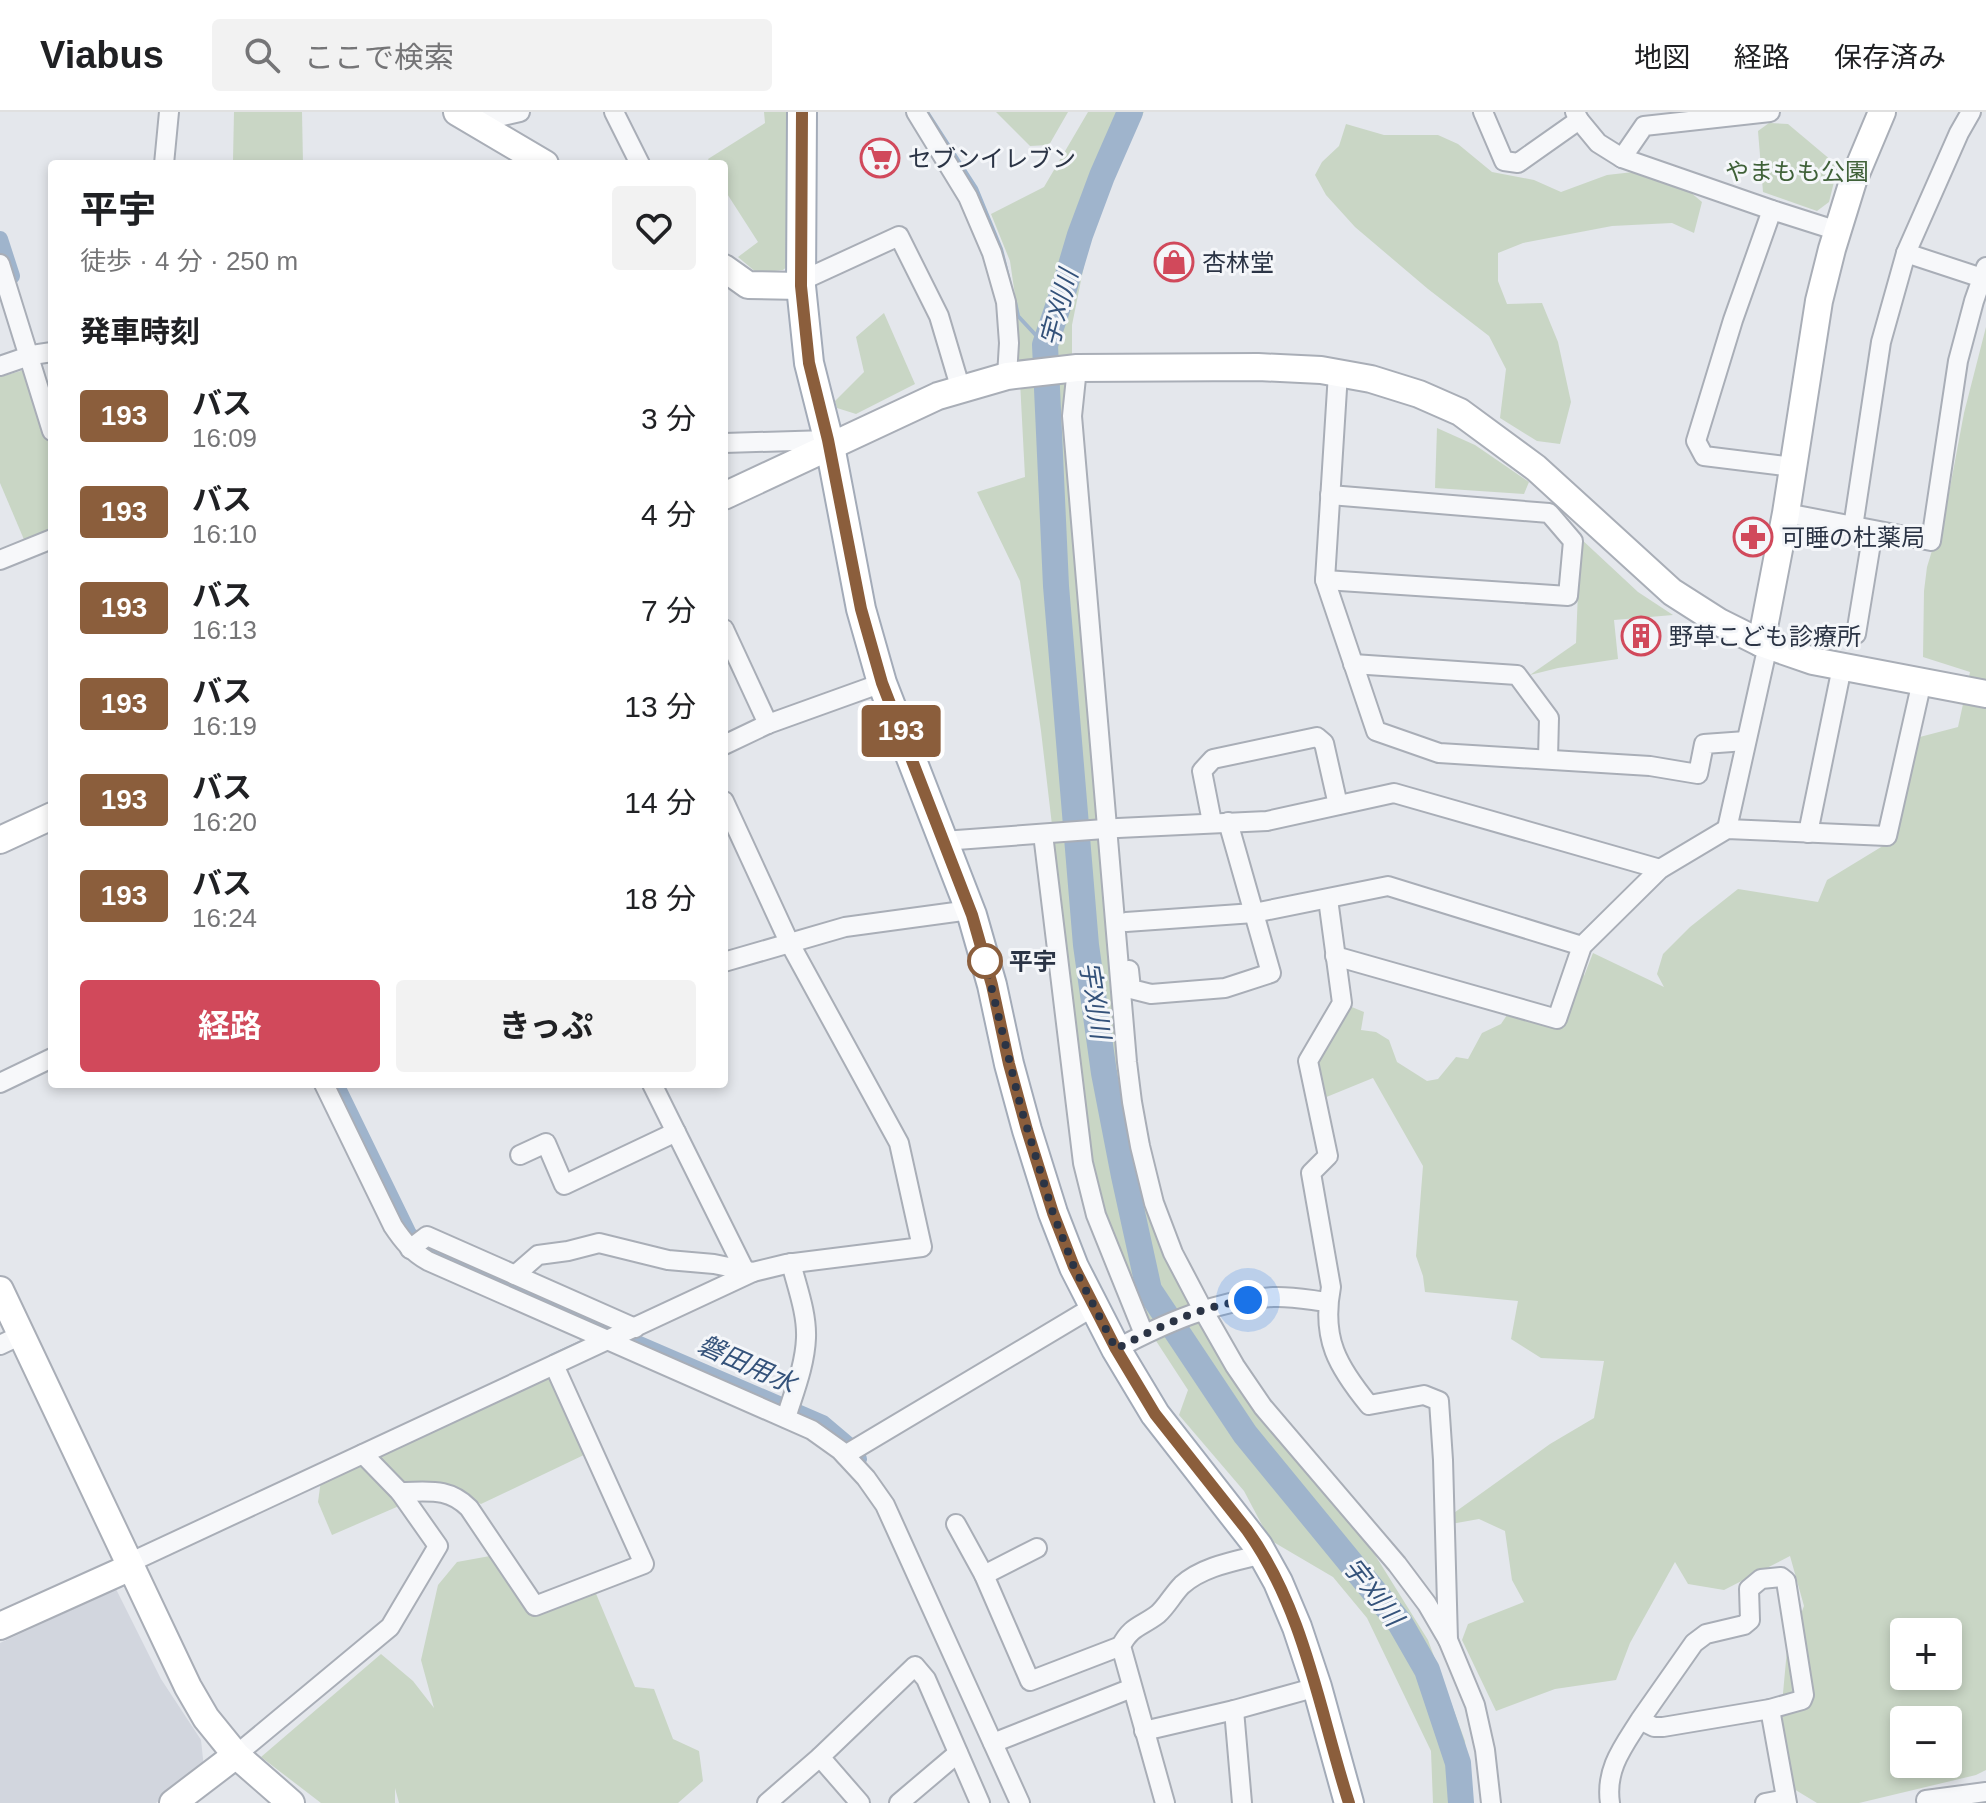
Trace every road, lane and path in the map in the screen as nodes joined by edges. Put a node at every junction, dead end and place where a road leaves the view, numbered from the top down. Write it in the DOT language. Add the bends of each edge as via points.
graph roads {
  1 [pos="169,112"];
  2 [pos="520,112"];
  3 [pos="614,112"];
  4 [pos="802,112"];
  5 [pos="916,112"];
  6 [pos="1483,112"];
  7 [pos="1770,112"];
  8 [pos="1882,112"];
  9 [pos="1971,112"];
  10 [pos="1577,116"];
  11 [pos="465,117"];
  12 [pos="1622,158"];
  13 [pos="164,160"];
  14 [pos="538,160"];
  15 [pos="638,160"];
  16 [pos="1772,210"];
  17 [pos="1838,231"];
  18 [pos="1906,253"];
  19 [pos="0,264"];
  20 [pos="728,271"];
  21 [pos="1984,272"];
  22 [pos="801,284"];
  23 [pos="39,354"];
  24 [pos="0,366"];
  25 [pos="1077,368"];
  26 [pos="1338,373"];
  27 [pos="1007,376"];
  28 [pos="961,390"];
  29 [pos="48,407"];
  30 [pos="728,443"];
  31 [pos="829,443"];
  32 [pos="1793,467"];
  33 [pos="728,494"];
  34 [pos="1330,495"];
  35 [pos="1786,513"];
  36 [pos="1853,527"];
  37 [pos="1873,531"];
  38 [pos="48,541"];
  39 [pos="0,560"];
  40 [pos="1325,580"];
  41 [pos="1856,634"];
  42 [pos="728,638"];
  43 [pos="1765,644"];
  44 [pos="1353,664"];
  45 [pos="1842,667"];
  46 [pos="1922,681"];
  47 [pos="882,683"];
  48 [pos="1986,694"];
  49 [pos="768,724"];
  50 [pos="1746,741"];
  51 [pos="728,743"];
  52 [pos="1548,758"];
  53 [pos="1338,805"];
  54 [pos="728,810"];
  55 [pos="48,818"];
  56 [pos="1220,822"];
  57 [pos="1109,828"];
  58 [pos="1727,829"];
  59 [pos="1808,833"];
  60 [pos="1046,834"];
  61 [pos="0,840"];
  62 [pos="943,841"];
  63 [pos="1660,869"];
  64 [pos="1328,899"];
  65 [pos="970,910"];
  66 [pos="1254,913"];
  67 [pos="1126,922"];
  68 [pos="789,942"];
  69 [pos="1582,946"];
  70 [pos="1335,956"];
  71 [pos="728,961"];
  72 [pos="48,1060"];
  73 [pos="0,1083"];
  74 [pos="326,1088"];
  75 [pos="654,1088"];
  76 [pos="676,1132"];
  77 [pos="520,1155"];
  78 [pos="410,1249"];
  79 [pos="791,1263"];
  80 [pos="749,1272"];
  81 [pos="515,1275"];
  82 [pos="0,1290"];
  83 [pos="1328,1302"];
  84 [pos="1093,1307"];
  85 [pos="1200,1311"];
  86 [pos="635,1328"];
  87 [pos="1144,1334"];
  88 [pos="11,1340"];
  89 [pos="607,1340"];
  90 [pos="1116,1349"];
  91 [pos="554,1365"];
  92 [pos="786,1418"];
  93 [pos="363,1454"];
  94 [pos="845,1455"];
  95 [pos="400,1492"];
  96 [pos="956,1524"];
  97 [pos="1037,1548"];
  98 [pos="1263,1554"];
  99 [pos="130,1565"];
  100 [pos="984,1575"];
  101 [pos="0,1626"];
  102 [pos="1448,1640"];
  103 [pos="1121,1646"];
  104 [pos="1317,1687"];
  105 [pos="1132,1688"];
  106 [pos="1770,1709"];
  107 [pos="1234,1710"];
  108 [pos="1640,1720"];
  109 [pos="1144,1731"];
  110 [pos="993,1743"];
  111 [pos="958,1753"];
  112 [pos="236,1755"];
  113 [pos="820,1757"];
  114 [pos="1986,1792"];
  115 [pos="1926,1800"];
  116 [pos="1786,1801"];
  117 [pos="173,1803"];
  118 [pos="291,1803"];
  119 [pos="767,1803"];
  120 [pos="860,1803"];
  121 [pos="899,1803"];
  122 [pos="980,1803"];
  123 [pos="1020,1803"];
  124 [pos="1165,1803"];
  125 [pos="1242,1803"];
  126 [pos="1349,1803"];
  127 [pos="1491,1803"];
  128 [pos="1610,1803"];
  129 [pos="1765,1803"];
  1 -- 13 [label="street"];
  2 -- 11 [label="street"];
  3 -- 15 [label="street"];
  4 -- 22 [label="main road"];
  5 -- 27 [label="street" via="968,197 992,253 1006,302"];
  6 -- 10 [label="street" via="1504,161 1518,163"];
  7 -- 12 [label="street" via="1644,126"];
  8 -- 17 [label="street"];
  9 -- 18 [label="street"];
  10 -- 12 [label="street" via="1598,143"];
  11 -- 14 [label="street"];
  12 -- 16 [label="street"];
  16 -- 17 [label="street"];
  16 -- 32 [label="street" via="1696,441 1704,456"];
  17 -- 32 [label="street" via="1819,301"];
  18 -- 21 [label="street"];
  18 -- 36 [label="street" via="1881,342"];
  19 -- 23 [label="street"];
  20 -- 22 [label="street" via="748,285"];
  21 -- 37 [label="street" via="1958,361 1931,541"];
  22 -- 28 [label="street" via="899,236 939,316"];
  22 -- 31 [label="main road" via="809,363"];
  23 -- 24 [label="street"];
  23 -- 29 [label="street"];
  25 -- 26 [label="street" via="1258,367"];
  25 -- 27 [label="street"];
  25 -- 57 [label="street" via="1072,416"];
  26 -- 34 [label="street"];
  26 -- 43 [label="street" via="1407,390 1460,412 1536,468 1672,592"];
  27 -- 28 [label="street"];
  28 -- 31 [label="street"];
  30 -- 31 [label="street"];
  31 -- 33 [label="street"];
  31 -- 47 [label="main road" via="861,609"];
  32 -- 35 [label="street"];
  34 -- 40 [label="street"];
  34 -- 40 [label="street" via="1549,513 1573,541 1568,596"];
  35 -- 36 [label="street"];
  35 -- 43 [label="street"];
  36 -- 37 [label="street"];
  37 -- 41 [label="street"];
  38 -- 39 [label="street"];
  40 -- 44 [label="street"];
  42 -- 49 [label="street"];
  43 -- 45 [label="street"];
  43 -- 50 [label="street"];
  44 -- 52 [label="street" via="1376,731 1439,753"];
  44 -- 52 [label="street" via="1517,675 1549,718"];
  45 -- 46 [label="street"];
  45 -- 59 [label="street"];
  46 -- 48 [label="street"];
  46 -- 59 [label="street" via="1887,836"];
  47 -- 49 [label="street"];
  47 -- 62 [label="main road"];
  49 -- 51 [label="street"];
  50 -- 52 [label="street" via="1704,744 1698,774"];
  50 -- 58 [label="street"];
  53 -- 56 [label="street" via="1267,821"];
  53 -- 56 [label="street" via="1324,743 1317,737 1213,759 1202,771"];
  53 -- 63 [label="street" via="1394,793"];
  54 -- 68 [label="street"];
  55 -- 61 [label="street"];
  56 -- 57 [label="street"];
  56 -- 66 [label="street"];
  57 -- 60 [label="street"];
  57 -- 67 [label="street"];
  57 -- 85 [label="street" via="1127,1062 1140,1146 1154,1203"];
  58 -- 59 [label="street"];
  58 -- 63 [label="street"];
  60 -- 62 [label="street"];
  60 -- 87 [label="street" via="1083,1163 1096,1215"];
  62 -- 65 [label="main road"];
  63 -- 69 [label="street"];
  64 -- 66 [label="street"];
  64 -- 69 [label="street" via="1388,886"];
  64 -- 70 [label="street"];
  65 -- 68 [label="street" via="845,927"];
  65 -- 84 [label="main road" via="1027,1130 1053,1213"];
  66 -- 67 [label="street"];
  66 -- 67 [label="street" via="1271,973 1225,988 1166,993 1131,989"];
  68 -- 71 [label="street"];
  68 -- 79 [label="street" via="899,1143 922,1247"];
  69 -- 70 [label="street" via="1557,1019"];
  70 -- 83 [label="street" via="1342,1003 1308,1061 1328,1156 1311,1173 1331,1287"];
  72 -- 73 [label="street"];
  74 -- 78 [label="street" via="393,1226"];
  75 -- 76 [label="street"];
  76 -- 77 [label="street" via="564,1185 546,1143"];
  76 -- 80 [label="street"];
  78 -- 81 [label="street" via="427,1236"];
  78 -- 89 [label="street"];
  79 -- 80 [label="street"];
  79 -- 92 [label="street" via="806,1338"];
  80 -- 81 [label="street" via="599,1243 538,1255"];
  80 -- 86 [label="street"];
  81 -- 86 [label="street"];
  82 -- 88 [label="street"];
  83 -- 85 [label="street" via="1275,1296"];
  83 -- 102 [label="street" via="1330,1341 1347,1378 1369,1405 1424,1395 1439,1401"];
  84 -- 90 [label="main road"];
  84 -- 94 [label="street"];
  85 -- 87 [label="street"];
  85 -- 102 [label="street" via="1263,1407 1397,1564"];
  86 -- 89 [label="street"];
  87 -- 90 [label="street"];
  88 -- 99 [label="street"];
  89 -- 91 [label="street"];
  89 -- 92 [label="street"];
  90 -- 98 [label="main road" via="1155,1414"];
  91 -- 93 [label="street"];
  91 -- 95 [label="street" via="644,1564 535,1606 457,1497"];
  92 -- 94 [label="street"];
  93 -- 95 [label="street"];
  93 -- 99 [label="street"];
  94 -- 110 [label="street" via="885,1505"];
  95 -- 112 [label="street" via="438,1546 390,1627"];
  96 -- 100 [label="street"];
  97 -- 100 [label="street"];
  98 -- 103 [label="street" via="1194,1577 1160,1613 1127,1634"];
  98 -- 104 [label="main road" via="1297,1627"];
  99 -- 101 [label="street"];
  99 -- 112 [label="street" via="188,1687"];
  100 -- 103 [label="street" via="1030,1681"];
  102 -- 127 [label="street" via="1475,1705"];
  103 -- 105 [label="street"];
  104 -- 107 [label="street"];
  104 -- 126 [label="main road"];
  105 -- 109 [label="street"];
  105 -- 110 [label="street"];
  106 -- 108 [label="street" via="1663,1727"];
  106 -- 108 [label="street" via="1804,1695 1786,1581 1781,1577 1761,1579 1749,1589 1751,1613 1744,1625 1706,1634 1694,1643"];
  106 -- 116 [label="street"];
  107 -- 109 [label="street"];
  107 -- 125 [label="street"];
  108 -- 128 [label="street" via="1616,1758"];
  109 -- 124 [label="street"];
  110 -- 123 [label="street"];
  111 -- 113 [label="street" via="926,1679 915,1666"];
  111 -- 121 [label="street"];
  111 -- 122 [label="street"];
  112 -- 117 [label="street"];
  112 -- 118 [label="street"];
  113 -- 119 [label="street"];
  113 -- 120 [label="street"];
  114 -- 115 [label="street"];
  116 -- 129 [label="street"];
}
